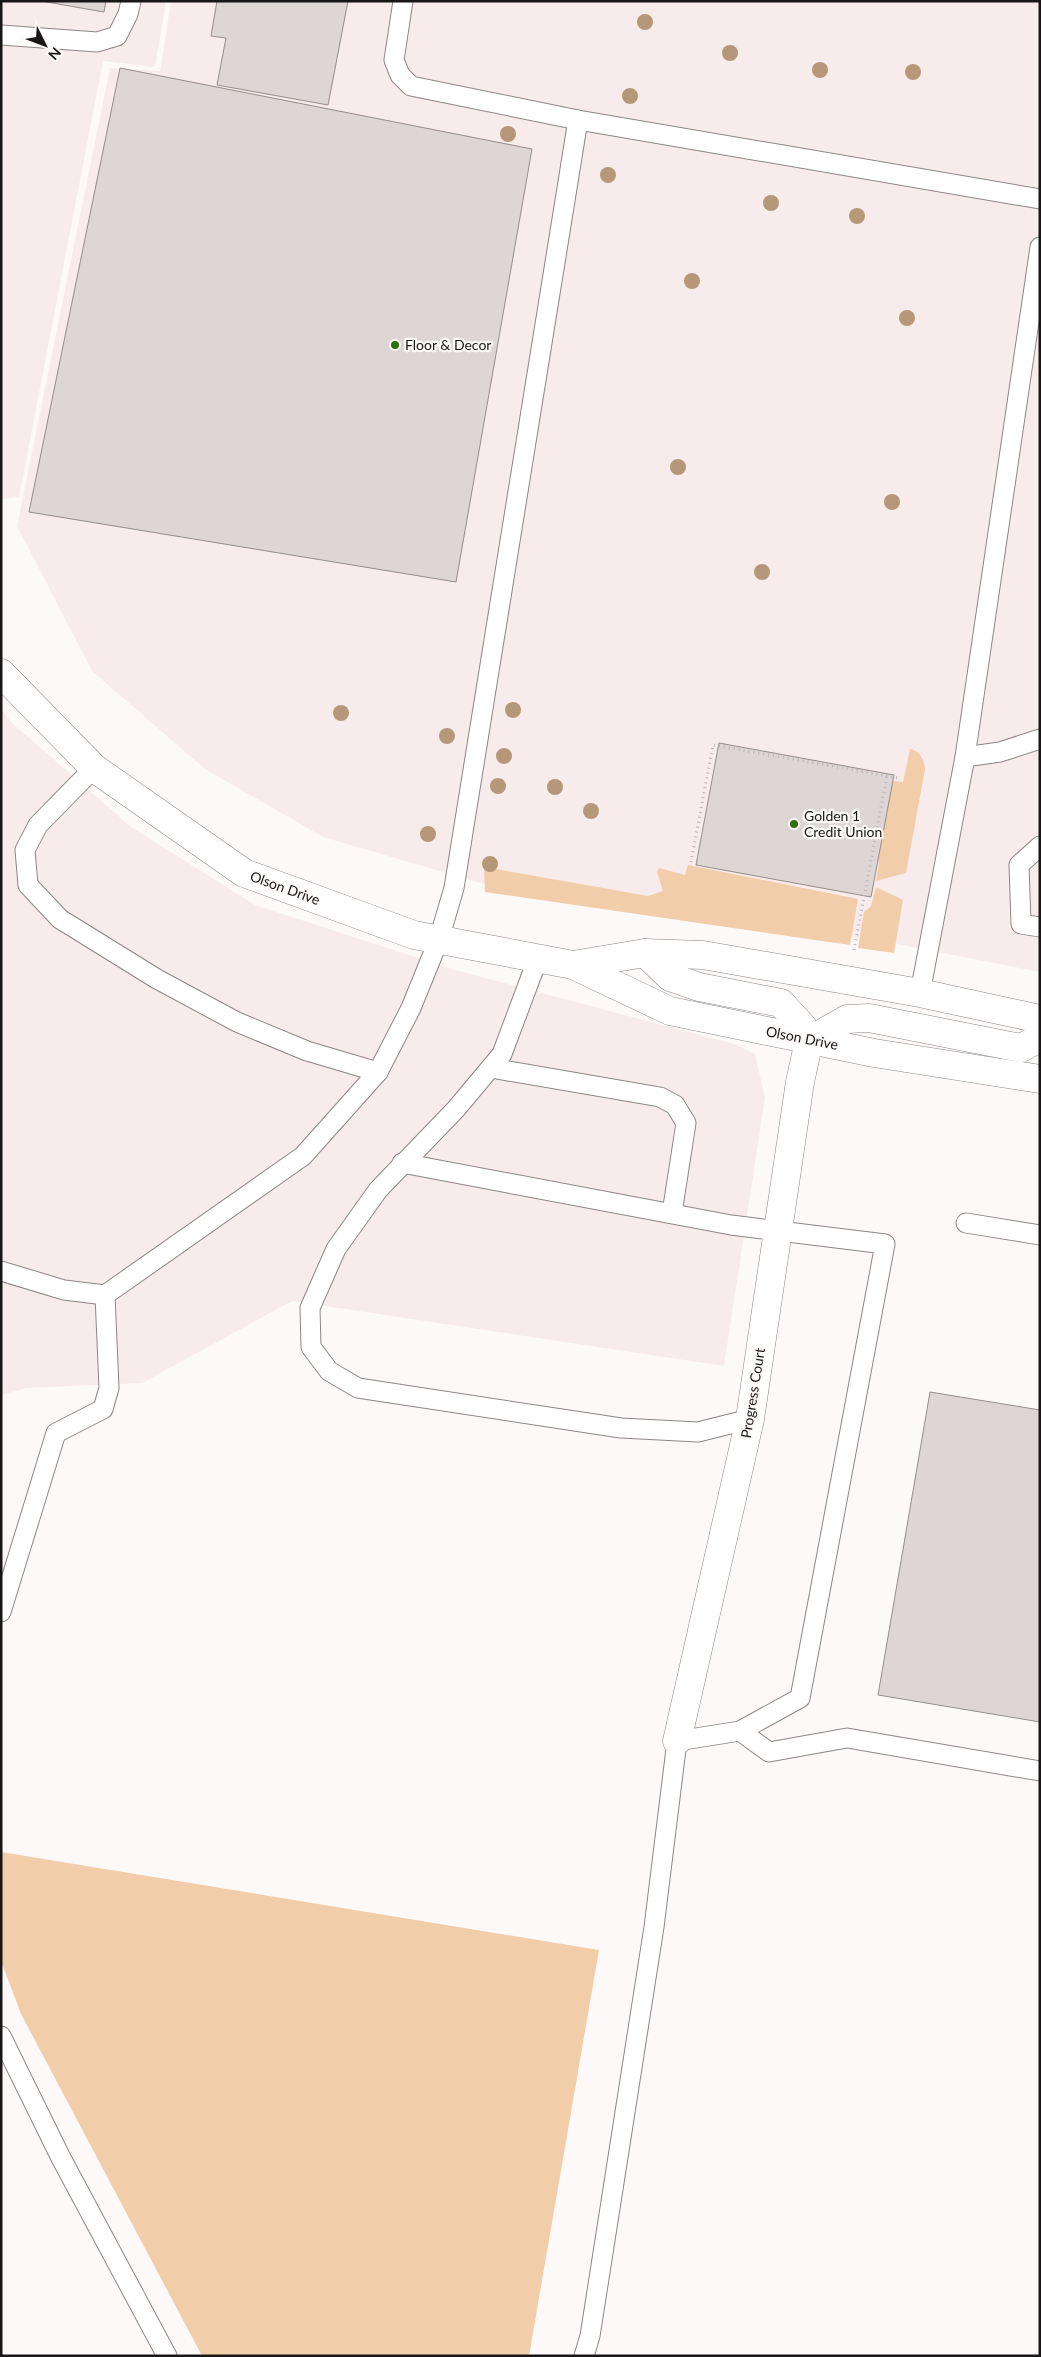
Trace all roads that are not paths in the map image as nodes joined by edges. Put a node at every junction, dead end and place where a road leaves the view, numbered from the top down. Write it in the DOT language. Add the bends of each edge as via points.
graph roads {
  1 [pos="131,1"];
  2 [pos="403,1"];
  3 [pos="1,35"];
  4 [pos="578,120"];
  5 [pos="1040,200"];
  6 [pos="1040,247"];
  7 [pos="1,673"];
  8 [pos="1040,739"];
  9 [pos="965,757"];
  10 [pos="94,768"];
  11 [pos="1040,846"];
  12 [pos="1040,927"];
  13 [pos="439,939"];
  14 [pos="645,953"];
  15 [pos="538,958"];
  16 [pos="573,965"];
  17 [pos="920,993"];
  18 [pos="1040,1019"];
  19 [pos="1040,1038"];
  20 [pos="809,1040"];
  21 [pos="491,1068"];
  22 [pos="378,1072"];
  23 [pos="1040,1079"];
  24 [pos="402,1163"];
  25 [pos="672,1213"];
  26 [pos="966,1223"];
  27 [pos="777,1230"];
  28 [pos="1040,1234"];
  29 [pos="1,1271"];
  30 [pos="105,1294"];
  31 [pos="750,1419"];
  32 [pos="1,1612"];
  33 [pos="740,1731"];
  34 [pos="677,1742"];
  35 [pos="1040,1771"];
  36 [pos="1,2036"];
  37 [pos="167,2356"];
  38 [pos="584,2356"];
  1 -- 3 [label="lane" via="117,36 97,42"];
  2 -- 4 [label="lane" via="394,60 400,75 411,86"];
  4 -- 5 [label="lane"];
  4 -- 13 [label="lane" via="454,888"];
  6 -- 9 [label="lane"];
  7 -- 10 [label="street, Olson Drive"];
  8 -- 9 [label="lane" via="1000,752"];
  9 -- 17 [label="lane"];
  10 -- 13 [label="street, Olson Drive" via="244,873 414,935"];
  10 -- 22 [label="lane" via="38,825 25,850 28,885 60,919 157,979 229,1018 307,1050"];
  11 -- 12 [label="lane" via="1019,865 1021,924"];
  13 -- 15 [label="street, Olson Drive"];
  13 -- 22 [label="lane" via="412,1008"];
  14 -- 16 [label="street, Olson Drive"];
  14 -- 17 [label="street, Olson Drive" via="703,955"];
  14 -- 20 [label="street" via="670,977 699,987 781,1003 803,1026"];
  15 -- 16 [label="street, Olson Drive"];
  15 -- 21 [label="lane" via="502,1054"];
  16 -- 20 [label="street, Olson Drive" via="670,1010"];
  17 -- 18 [label="street, Olson Drive"];
  19 -- 20 [label="street" via="1021,1048 869,1018 847,1019"];
  20 -- 23 [label="street, Olson Drive"];
  20 -- 27 [label="street, Progress Court"];
  21 -- 24 [label="lane" via="456,1110"];
  21 -- 25 [label="lane" via="660,1097 675,1105 686,1123"];
  22 -- 30 [label="lane" via="303,1156"];
  24 -- 25 [label="lane"];
  24 -- 31 [label="lane" via="378,1190 336,1249 310,1308 311,1347 328,1371 358,1388 621,1428 698,1432"];
  25 -- 27 [label="lane"];
  26 -- 28 [label="lane"];
  27 -- 31 [label="street, Progress Court"];
  27 -- 33 [label="lane" via="885,1244 800,1698"];
  29 -- 30 [label="lane" via="64,1290"];
  30 -- 32 [label="lane" via="108,1388 103,1409 56,1433"];
  31 -- 34 [label="street, Progress Court"];
  33 -- 34 [label="lane"];
  33 -- 35 [label="lane" via="769,1752 847,1738"];
  34 -- 38 [label="lane" via="654,1927 590,2336"];
  36 -- 37 [label="lane" via="61,2158"];
}
